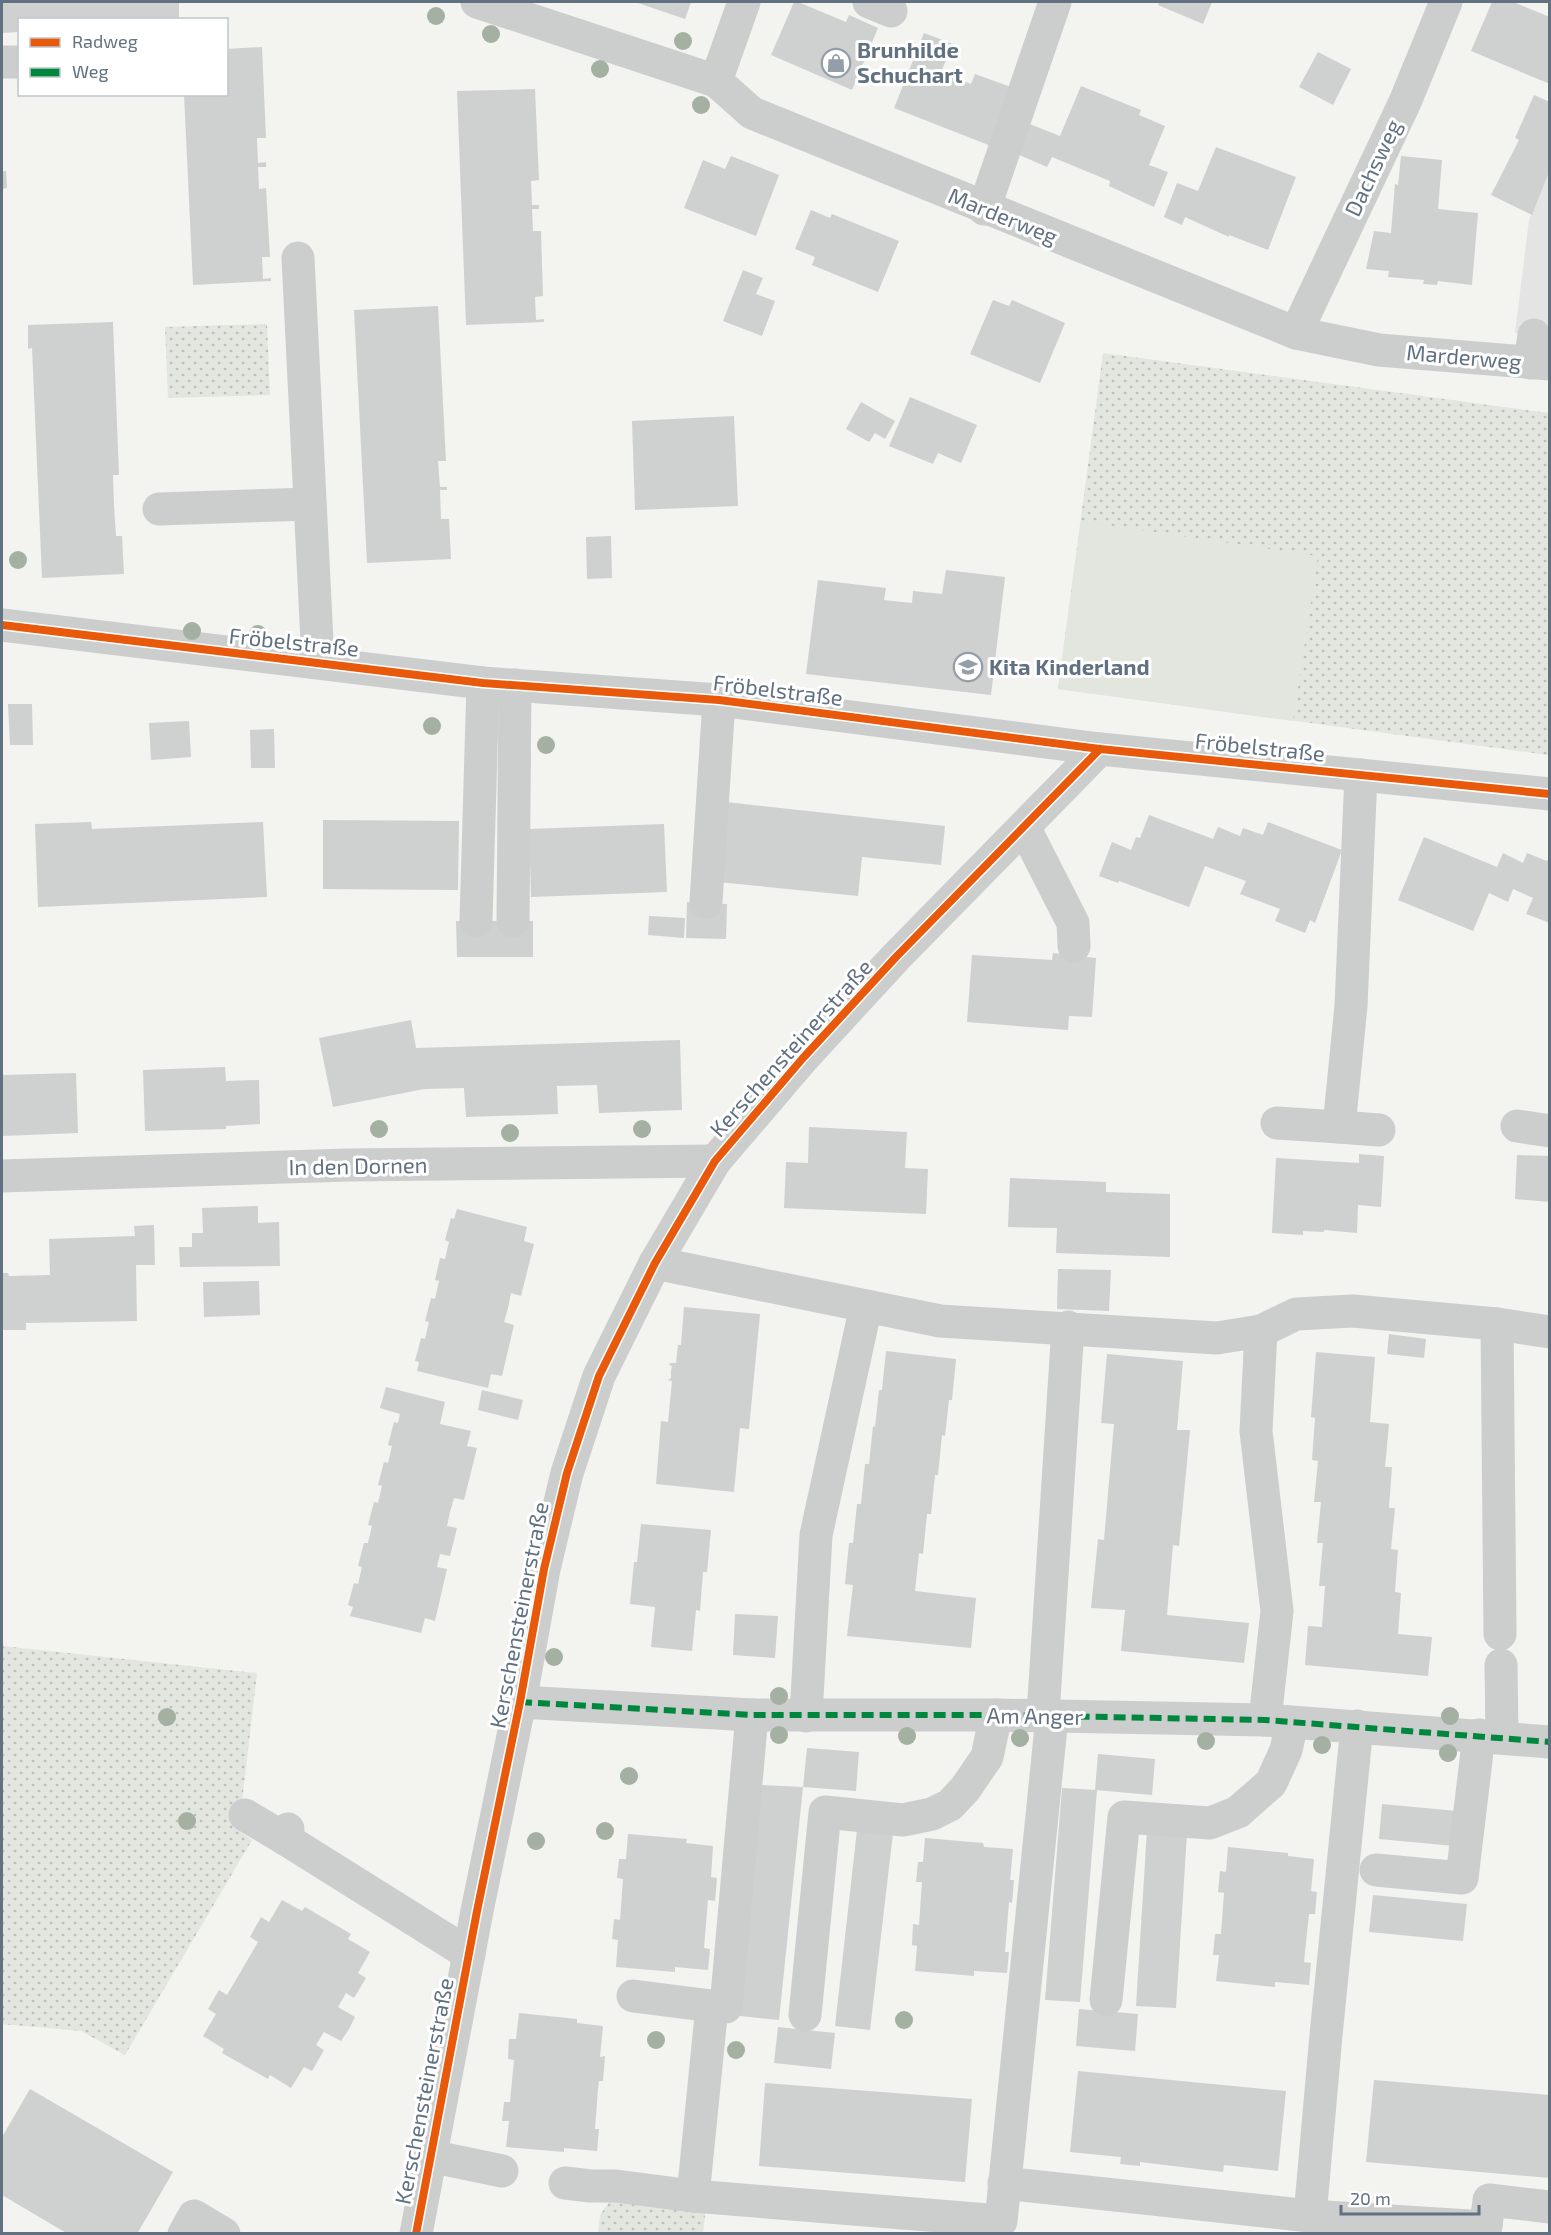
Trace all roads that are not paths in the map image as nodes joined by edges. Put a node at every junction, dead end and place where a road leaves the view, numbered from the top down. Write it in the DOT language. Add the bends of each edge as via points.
graph roads {
  1 [pos="477,2"];
  2 [pos="744,2"];
  3 [pos="1055,2"];
  4 [pos="1446,2"];
  5 [pos="2,62"];
  6 [pos="18,62"];
  7 [pos="716,81"];
  8 [pos="984,209"];
  9 [pos="298,258"];
  10 [pos="1296,333"];
  11 [pos="1538,354"];
  12 [pos="310,504"];
  13 [pos="159,509"];
  14 [pos="2,625"];
  15 [pos="318,662"];
  16 [pos="483,683"];
  17 [pos="515,685"];
  18 [pos="719,700"];
  19 [pos="1100,749"];
  20 [pos="1361,775"];
  21 [pos="1550,794"];
  22 [pos="1024,827"];
  23 [pos="706,903"];
  24 [pos="476,921"];
  25 [pos="513,921"];
  26 [pos="1074,946"];
  27 [pos="1277,1123"];
  28 [pos="1517,1126"];
  29 [pos="1339,1127"];
  30 [pos="1379,1130"];
  31 [pos="1550,1131"];
  32 [pos="715,1161"];
  33 [pos="2,1176"];
  34 [pos="655,1263"];
  35 [pos="866,1305"];
  36 [pos="1497,1324"];
  37 [pos="1068,1328"];
  38 [pos="1261,1331"];
  39 [pos="1550,1332"];
  40 [pos="520,1702"];
  41 [pos="752,1715"];
  42 [pos="996,1715"];
  43 [pos="806,1716"];
  44 [pos="1048,1716"];
  45 [pos="1279,1722"];
  46 [pos="1357,1726"];
  47 [pos="1491,1736"];
  48 [pos="1550,1742"];
  49 [pos="245,1815"];
  50 [pos="1376,1870"];
  51 [pos="469,1954"];
  52 [pos="633,1996"];
  53 [pos="1106,2000"];
  54 [pos="712,2006"];
  55 [pos="806,2015"];
  56 [pos="430,2156"];
  57 [pos="502,2170"];
  58 [pos="565,2183"];
  59 [pos="1004,2183"];
  60 [pos="693,2196"];
  61 [pos="1550,2207"];
  62 [pos="1310,2216"];
  63 [pos="184,2234"];
  64 [pos="224,2234"];
  65 [pos="416,2234"];
  1 -- 7 [label="street, Marderweg"];
  2 -- 7 [label="street"];
  3 -- 8 [label="street"];
  4 -- 10 [label="street, Dachsweg" via="1404,102"];
  5 -- 6 [label="street"];
  7 -- 8 [label="street, Marderweg" via="752,113"];
  8 -- 10 [label="street, Marderweg"];
  9 -- 12 [label="street"];
  10 -- 11 [label="street, Marderweg" via="1379,350"];
  12 -- 13 [label="street"];
  12 -- 15 [label="street"];
  14 -- 15 [label="street, Fröbelstraße"];
  15 -- 16 [label="street, Fröbelstraße"];
  16 -- 17 [label="street, Fröbelstraße"];
  16 -- 24 [label="street"];
  17 -- 18 [label="street, Fröbelstraße"];
  17 -- 25 [label="street"];
  18 -- 19 [label="street, Fröbelstraße"];
  18 -- 23 [label="street"];
  19 -- 20 [label="street, Fröbelstraße"];
  19 -- 22 [label="street, Kerschensteinerstraße"];
  20 -- 21 [label="street, Fröbelstraße"];
  20 -- 29 [label="street" via="1351,1006"];
  22 -- 26 [label="street" via="1073,923"];
  22 -- 32 [label="street, Kerschensteinerstraße" via="896,957"];
  27 -- 29 [label="street"];
  28 -- 31 [label="street"];
  29 -- 30 [label="street"];
  32 -- 33 [label="street, In den Dornen" via="348,1165"];
  32 -- 34 [label="street, Kerschensteinerstraße"];
  34 -- 35 [label="street"];
  34 -- 40 [label="street, Kerschensteinerstraße" via="599,1376 567,1473 544,1569"];
  35 -- 37 [label="street" via="940,1321"];
  35 -- 43 [label="street" via="816,1535"];
  36 -- 38 [label="street" via="1353,1311 1296,1314"];
  36 -- 39 [label="street"];
  36 -- 47 [label="street" via="1501,1650"];
  37 -- 38 [label="street" via="1217,1338"];
  37 -- 44 [label="street"];
  38 -- 45 [label="street" via="1257,1431 1277,1611"];
  40 -- 41 [label="street, Am Anger"];
  40 -- 51 [label="street, Kerschensteinerstraße" via="486,1912"];
  41 -- 43 [label="street, Am Anger"];
  41 -- 54 [label="street" via="726,2007"];
  42 -- 43 [label="street, Am Anger"];
  42 -- 44 [label="street, Am Anger"];
  42 -- 55 [label="street" via="987,1757 950,1805 932,1814 903,1820 825,1812"];
  44 -- 45 [label="street, Am Anger"];
  44 -- 59 [label="street" via="1020,2051"];
  45 -- 46 [label="street, Am Anger"];
  45 -- 53 [label="street" via="1286,1750 1271,1783 1238,1812 1210,1823 1124,1817"];
  46 -- 47 [label="street, Am Anger"];
  46 -- 62 [label="street"];
  47 -- 48 [label="street, Am Anger"];
  47 -- 50 [label="street" via="1462,1878"];
  49 -- 51 [label="street" via="287,1834 388,1895"];
  51 -- 56 [label="street, Kerschensteinerstraße"];
  52 -- 54 [label="street"];
  54 -- 60 [label="street"];
  56 -- 57 [label="street"];
  56 -- 65 [label="street, Kerschensteinerstraße"];
  58 -- 60 [label="street"];
  59 -- 60 [label="street" via="1001,2221"];
  59 -- 62 [label="street"];
  61 -- 62 [label="street" via="1489,2200 1486,2227"];
  63 -- 64 [label="street" via="194,2216"];
}
